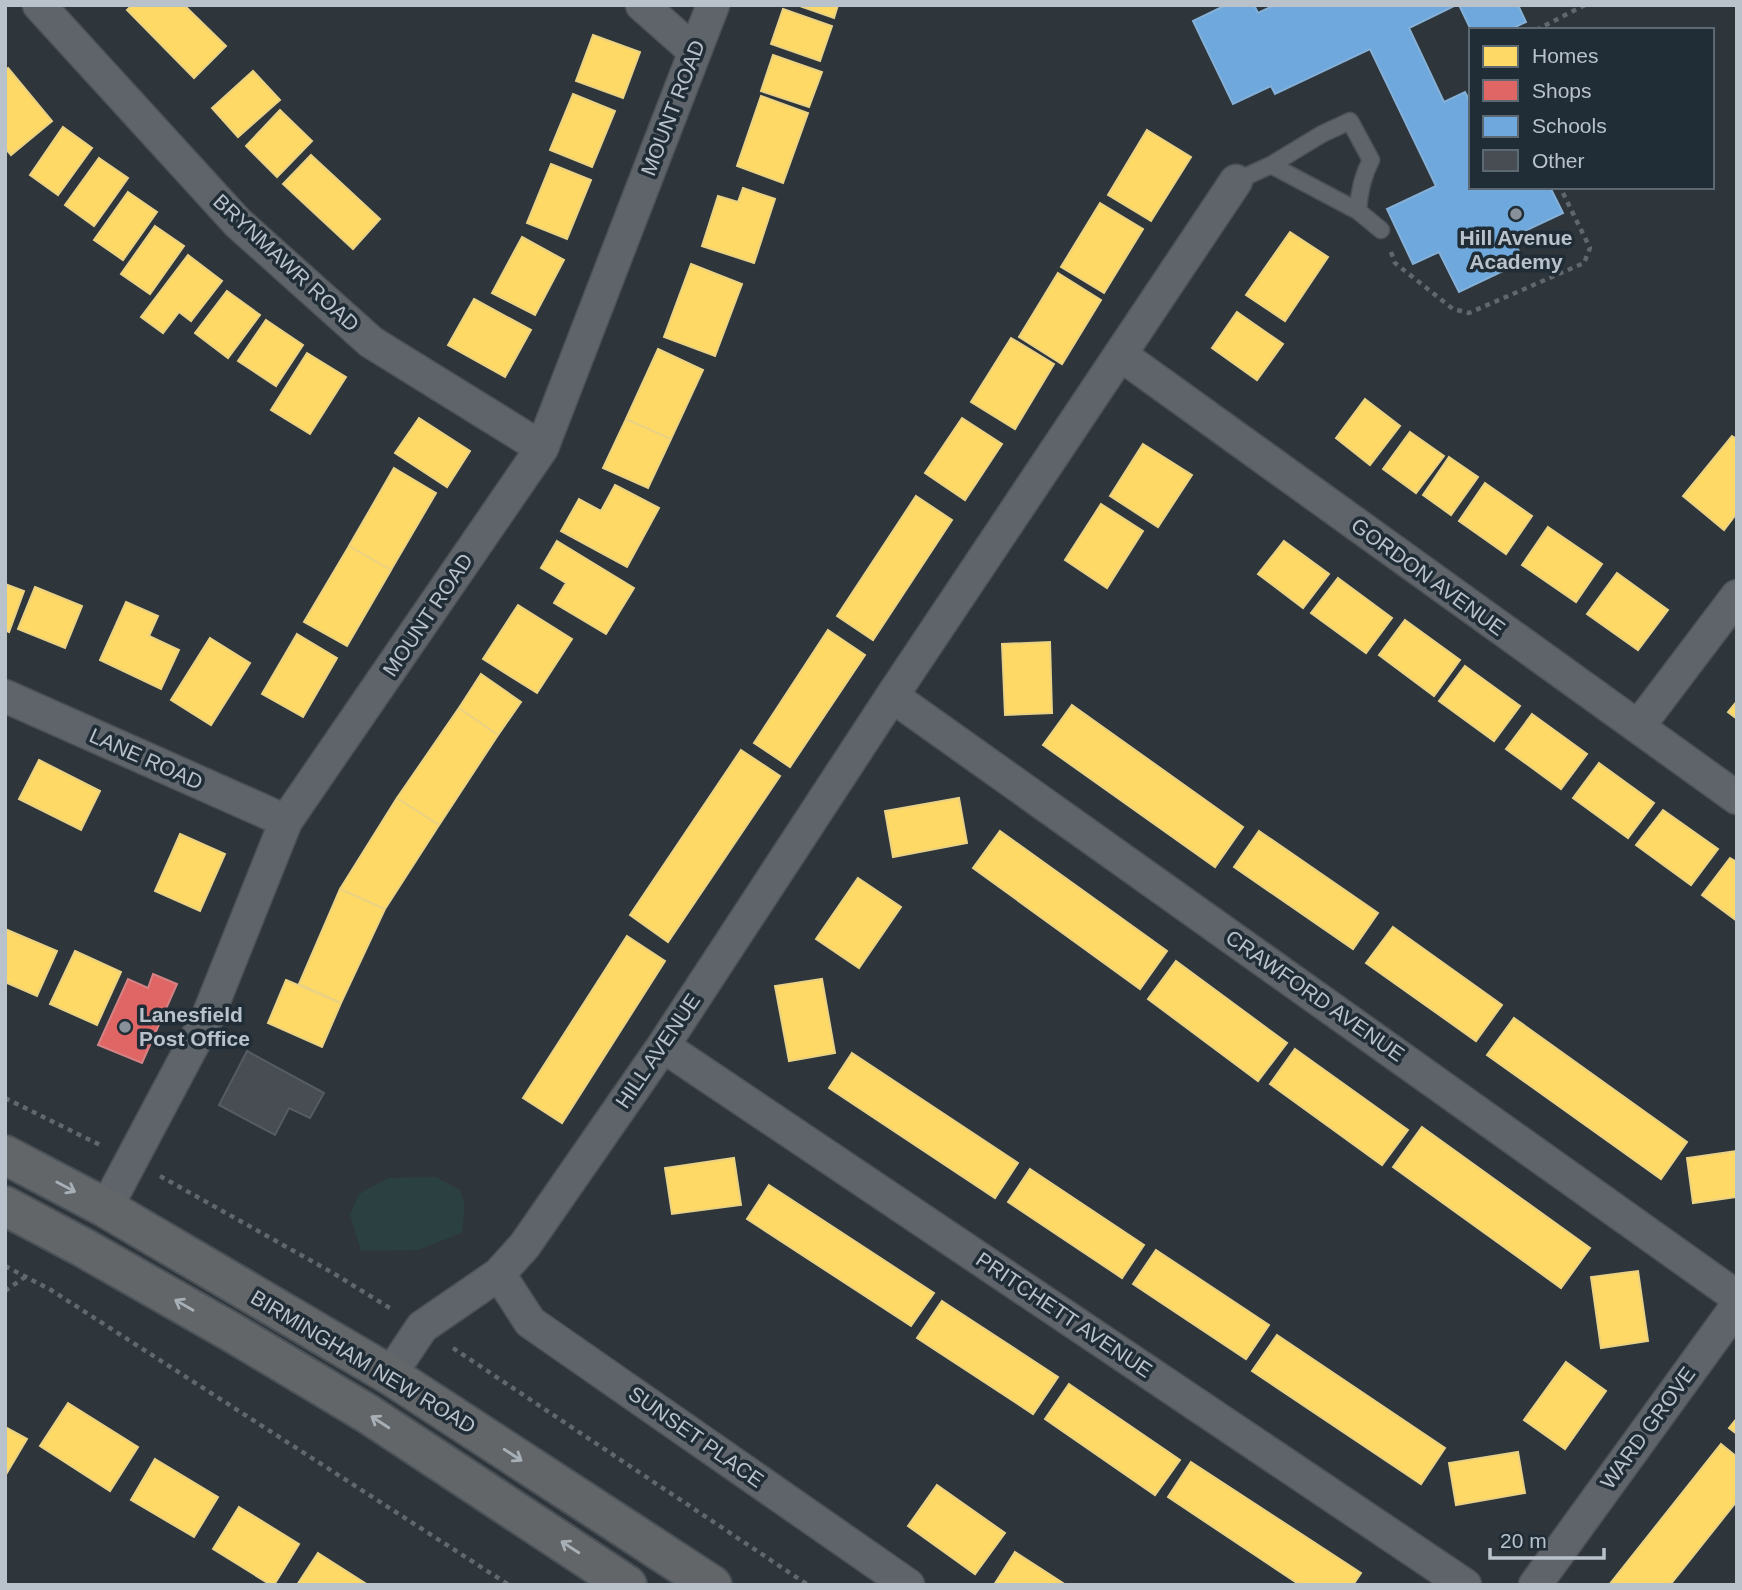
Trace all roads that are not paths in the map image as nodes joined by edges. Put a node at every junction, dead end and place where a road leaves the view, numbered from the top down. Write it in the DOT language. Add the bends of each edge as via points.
graph roads {
  1 [pos="39,5"];
  2 [pos="642,5"];
  3 [pos="713,5"];
  4 [pos="694,51"];
  5 [pos="1271,165"];
  6 [pos="1236,181"];
  7 [pos="1358,211"];
  8 [pos="1381,230"];
  9 [pos="1121,355"];
  10 [pos="542,448"];
  11 [pos="1737,596"];
  12 [pos="5,696"];
  13 [pos="892,696"];
  14 [pos="1638,727"];
  15 [pos="1737,797"];
  16 [pos="286,821"];
  17 [pos="663,1046"];
  18 [pos="5,1155"];
  19 [pos="5,1206"];
  20 [pos="106,1208"];
  21 [pos="84,1248"];
  22 [pos="499,1274"];
  23 [pos="1737,1297"];
  24 [pos="1737,1306"];
  25 [pos="390,1375"];
  26 [pos="627,1585"];
  27 [pos="712,1585"];
  28 [pos="908,1585"];
  29 [pos="1465,1585"];
  30 [pos="1535,1585"];
  1 -- 10 [label="street, BRYNMAWR ROAD" via="238,223 371,342"];
  2 -- 4 [label="street"];
  3 -- 4 [label="street, MOUNT ROAD"];
  4 -- 10 [label="street, MOUNT ROAD"];
  5 -- 6 [label="lane"];
  5 -- 7 [label="lane"];
  5 -- 7 [label="lane" via="1350,121 1371,160 1359,191"];
  6 -- 9 [label="street, HILL AVENUE"];
  7 -- 8 [label="lane"];
  9 -- 13 [label="street, HILL AVENUE"];
  9 -- 14 [label="street, GORDON AVENUE"];
  10 -- 16 [label="street, MOUNT ROAD"];
  11 -- 14 [label="street"];
  12 -- 16 [label="street, LANE ROAD"];
  13 -- 17 [label="street, HILL AVENUE"];
  13 -- 23 [label="street, CRAWFORD AVENUE"];
  14 -- 15 [label="street, GORDON AVENUE"];
  16 -- 20 [label="street, MOUNT ROAD" via="208,1016"];
  17 -- 22 [label="street, HILL AVENUE" via="525,1245"];
  17 -- 29 [label="street, PRITCHETT AVENUE"];
  18 -- 20 [label="highway, BIRMINGHAM NEW ROAD, one-way"];
  19 -- 21 [label="highway, BIRMINGHAM NEW ROAD"];
  20 -- 21 [label="highway"];
  20 -- 25 [label="highway, BIRMINGHAM NEW ROAD"];
  26 -- 21 [label="highway, BIRMINGHAM NEW ROAD, one-way" via="368,1414"];
  22 -- 25 [label="street, HILL AVENUE" via="422,1327"];
  22 -- 28 [label="street, SUNSET PLACE" via="530,1322"];
  24 -- 30 [label="street, WARD GROVE"];
  25 -- 27 [label="highway, BIRMINGHAM NEW ROAD, one-way"];
}
